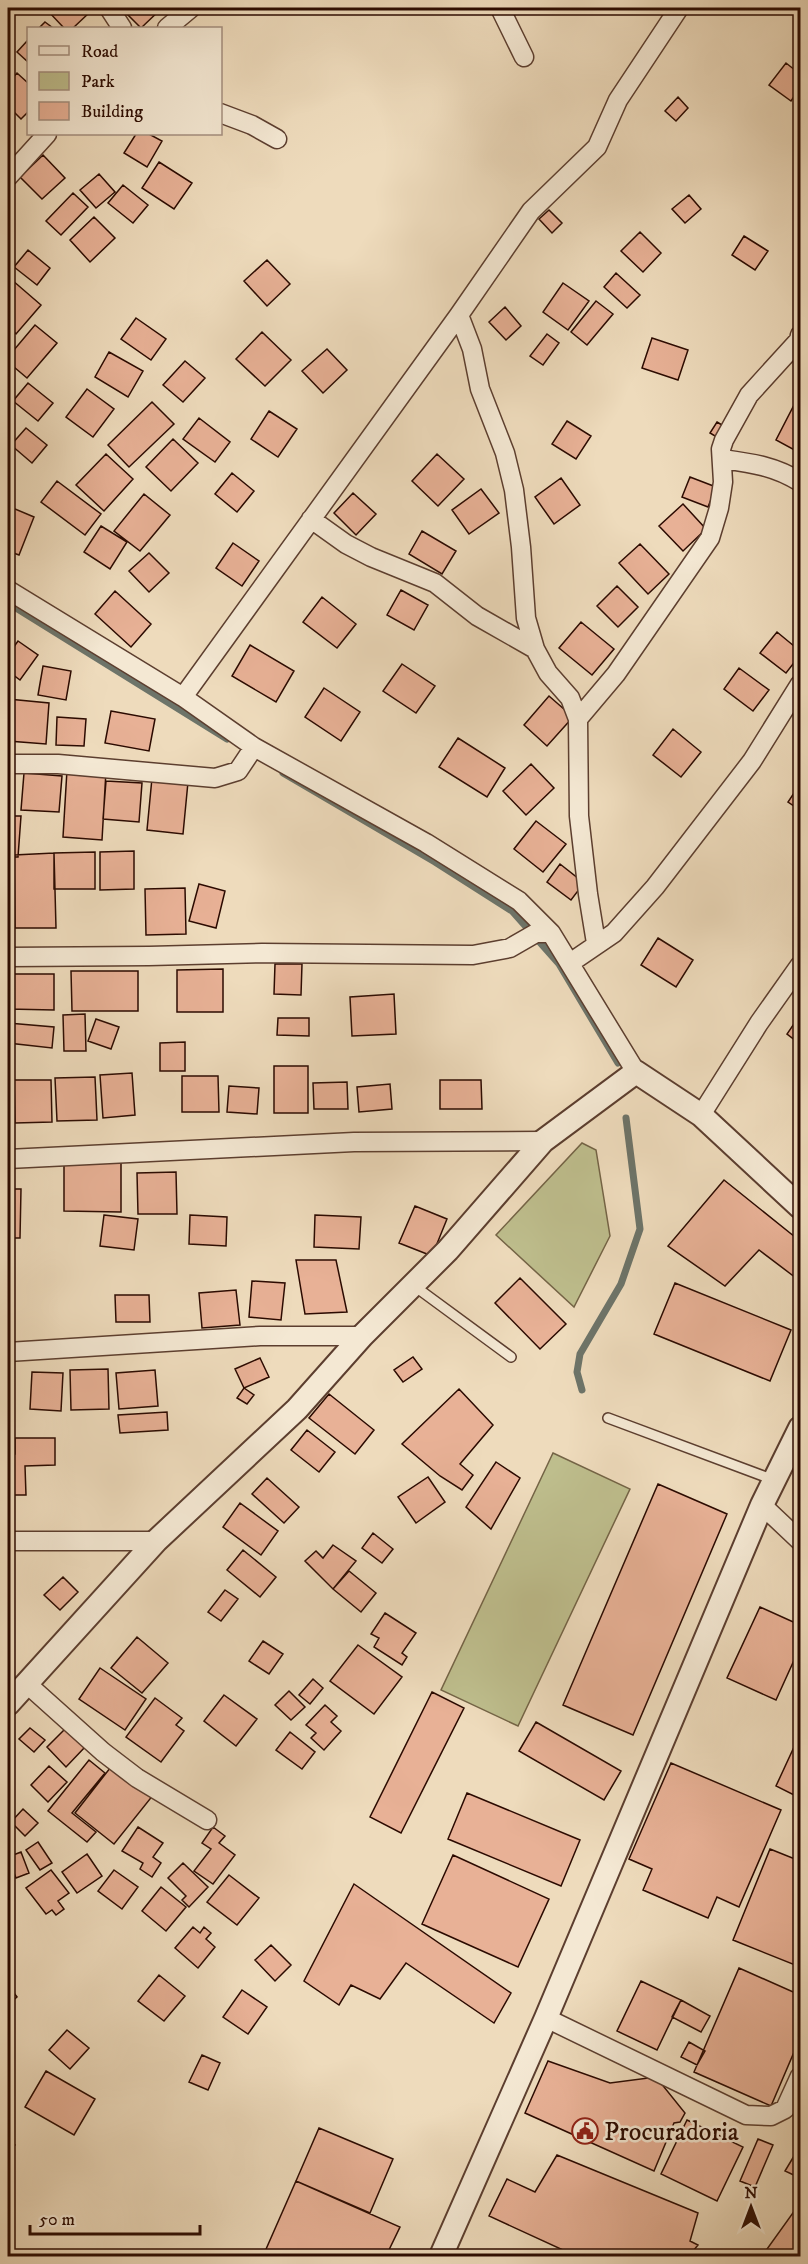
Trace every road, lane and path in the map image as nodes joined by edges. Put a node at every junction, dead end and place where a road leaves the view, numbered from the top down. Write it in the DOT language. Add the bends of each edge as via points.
graph roads {
  1 [pos="109,8"];
  2 [pos="191,8"];
  3 [pos="501,8"];
  4 [pos="679,8"];
  5 [pos="121,27"];
  6 [pos="168,27"];
  7 [pos="524,57"];
  8 [pos="222,114"];
  9 [pos="46,135"];
  10 [pos="277,139"];
  11 [pos="8,177"];
  12 [pos="459,315"];
  13 [pos="801,335"];
  14 [pos="722,459"];
  15 [pos="801,482"];
  16 [pos="311,519"];
  17 [pos="8,590"];
  18 [pos="535,649"];
  19 [pos="801,684"];
  20 [pos="183,697"];
  21 [pos="578,719"];
  22 [pos="252,750"];
  23 [pos="8,764"];
  24 [pos="543,933"];
  25 [pos="596,943"];
  26 [pos="8,957"];
  27 [pos="570,963"];
  28 [pos="801,965"];
  29 [pos="636,1072"];
  30 [pos="700,1115"];
  31 [pos="543,1141"];
  32 [pos="8,1159"];
  33 [pos="801,1206"];
  34 [pos="413,1285"];
  35 [pos="362,1336"];
  36 [pos="8,1352"];
  37 [pos="511,1357"];
  38 [pos="608,1418"];
  39 [pos="801,1428"];
  40 [pos="775,1480"];
  41 [pos="762,1505"];
  42 [pos="8,1541"];
  43 [pos="156,1541"];
  44 [pos="801,1541"];
  45 [pos="26,1683"];
  46 [pos="8,1704"];
  47 [pos="207,1820"];
  48 [pos="546,2018"];
  49 [pos="800,2078"];
  50 [pos="441,2256"];
  1 -- 5 [label="street"];
  2 -- 6 [label="street"];
  3 -- 7 [label="street"];
  4 -- 12 [label="street" via="618,100 597,147 531,211"];
  8 -- 10 [label="street"];
  9 -- 11 [label="street"];
  12 -- 16 [label="street"];
  12 -- 18 [label="street" via="514,490 526,618"];
  13 -- 14 [label="street" via="749,395 724,440"];
  14 -- 15 [label="street" via="767,466"];
  14 -- 21 [label="street" via="723,482 710,538 616,674"];
  16 -- 18 [label="street" via="371,557 435,583 477,616"];
  16 -- 20 [label="street"];
  17 -- 20 [label="street"];
  18 -- 21 [label="street" via="548,673 570,698"];
  19 -- 25 [label="street" via="752,761 655,887 614,933"];
  20 -- 22 [label="street"];
  21 -- 25 [label="street" via="579,816"];
  22 -- 23 [label="street" via="238,771 215,778 58,764"];
  22 -- 24 [label="street" via="426,843 519,901"];
  24 -- 26 [label="street" via="510,948 473,956 262,953"];
  24 -- 27 [label="street"];
  25 -- 27 [label="street"];
  27 -- 29 [label="street"];
  28 -- 30 [label="street"];
  29 -- 30 [label="street"];
  29 -- 31 [label="street"];
  30 -- 33 [label="street"];
  31 -- 32 [label="street" via="354,1142"];
  31 -- 34 [label="street"];
  34 -- 35 [label="street"];
  34 -- 37 [label="lane"];
  35 -- 36 [label="street" via="260,1336"];
  35 -- 43 [label="street" via="297,1409"];
  38 -- 40 [label="lane"];
  39 -- 40 [label="street"];
  40 -- 41 [label="street"];
  41 -- 44 [label="street"];
  41 -- 48 [label="street"];
  42 -- 43 [label="street"];
  43 -- 45 [label="street"];
  45 -- 46 [label="street"];
  45 -- 47 [label="street" via="137,1778"];
  48 -- 49 [label="street" via="747,2115 771,2116 785,2109"];
  48 -- 50 [label="street"];
}
